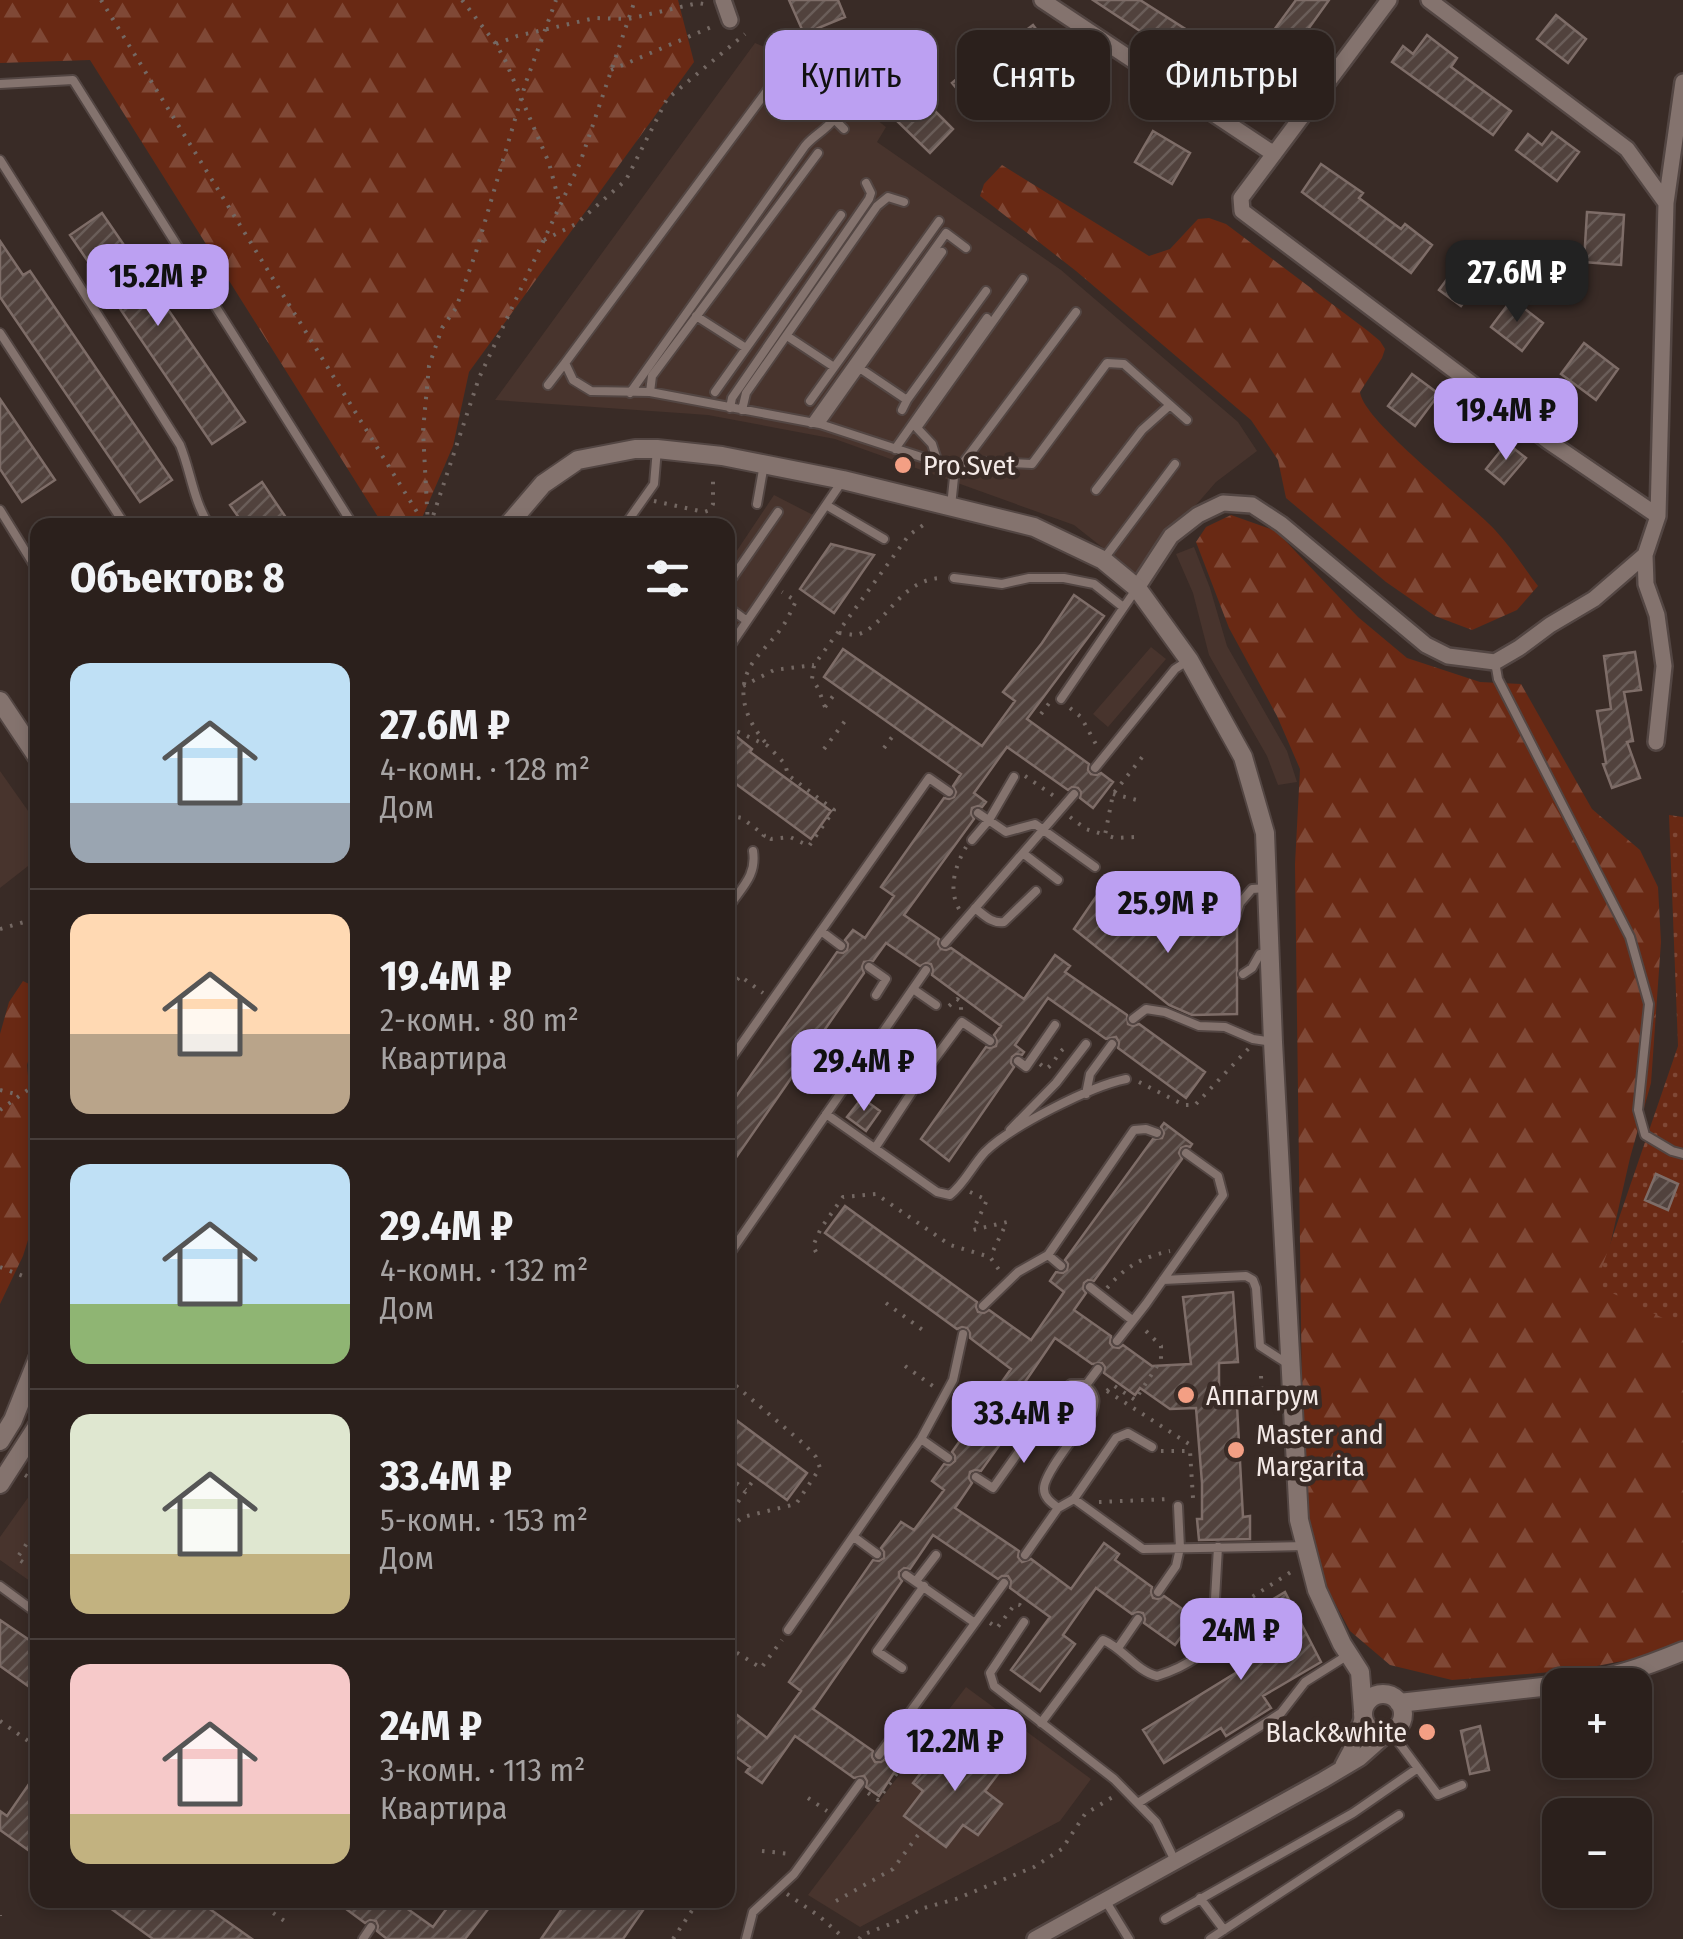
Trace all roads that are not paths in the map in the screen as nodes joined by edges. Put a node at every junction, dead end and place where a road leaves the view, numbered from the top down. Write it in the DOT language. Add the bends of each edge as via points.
graph roads {
  1 [pos="1042,0"];
  2 [pos="1389,0"];
  3 [pos="1429,0"];
  4 [pos="1683,82"];
  5 [pos="0,84"];
  6 [pos="765,93"];
  7 [pos="833,120"];
  8 [pos="835,120"];
  9 [pos="844,128"];
  10 [pos="818,153"];
  11 [pos="1274,154"];
  12 [pos="0,160"];
  13 [pos="866,183"];
  14 [pos="904,202"];
  15 [pos="1666,203"];
  16 [pos="841,214"];
  17 [pos="939,220"];
  18 [pos="966,248"];
  19 [pos="942,252"];
  20 [pos="1024,279"];
  21 [pos="986,291"];
  22 [pos="1076,312"];
  23 [pos="696,316"];
  24 [pos="988,318"];
  25 [pos="0,333"];
  26 [pos="787,336"];
  27 [pos="746,348"];
  28 [pos="565,362"];
  29 [pos="834,367"];
  30 [pos="861,369"];
  31 [pos="548,384"];
  32 [pos="650,392"];
  33 [pos="715,392"];
  34 [pos="630,393"];
  35 [pos="810,400"];
  36 [pos="907,400"];
  37 [pos="1170,405"];
  38 [pos="730,408"];
  39 [pos="742,410"];
  40 [pos="902,410"];
  41 [pos="1186,420"];
  42 [pos="815,423"];
  43 [pos="657,449"];
  44 [pos="895,449"];
  45 [pos="966,461"];
  46 [pos="938,463"];
  47 [pos="764,464"];
  48 [pos="1175,464"];
  49 [pos="956,468"];
  50 [pos="844,480"];
  51 [pos="1096,490"];
  52 [pos="757,504"];
  53 [pos="826,505"];
  54 [pos="951,506"];
  55 [pos="0,510"];
  56 [pos="778,512"];
  57 [pos="1658,516"];
  58 [pos="120,518"];
  59 [pos="206,518"];
  60 [pos="350,518"];
  61 [pos="514,518"];
  62 [pos="630,518"];
  63 [pos="884,539"];
  64 [pos="1645,556"];
  65 [pos="30,559"];
  66 [pos="1103,560"];
  67 [pos="735,574"];
  68 [pos="954,578"];
  69 [pos="1137,588"];
  70 [pos="1123,607"];
  71 [pos="735,612"];
  72 [pos="748,621"];
  73 [pos="735,639"];
  74 [pos="1188,660"];
  75 [pos="1495,662"];
  76 [pos="0,701"];
  77 [pos="1064,703"];
  78 [pos="1656,742"];
  79 [pos="30,746"];
  80 [pos="1095,768"];
  81 [pos="1018,776"];
  82 [pos="948,792"];
  83 [pos="1074,794"];
  84 [pos="978,812"];
  85 [pos="988,820"];
  86 [pos="1045,830"];
  87 [pos="972,840"];
  88 [pos="753,851"];
  89 [pos="1024,854"];
  90 [pos="1095,867"];
  91 [pos="1058,880"];
  92 [pos="1267,888"];
  93 [pos="1036,891"];
  94 [pos="735,898"];
  95 [pos="975,908"];
  96 [pos="1235,918"];
  97 [pos="821,931"];
  98 [pos="945,943"];
  99 [pos="841,946"];
  100 [pos="1270,953"];
  101 [pos="869,966"];
  102 [pos="926,970"];
  103 [pos="1243,974"];
  104 [pos="913,989"];
  105 [pos="876,994"];
  106 [pos="936,1006"];
  107 [pos="1132,1019"];
  108 [pos="1055,1025"];
  109 [pos="990,1042"];
  110 [pos="1274,1042"];
  111 [pos="1086,1044"];
  112 [pos="1112,1044"];
  113 [pos="735,1053"];
  114 [pos="1018,1061"];
  115 [pos="1126,1079"];
  116 [pos="1086,1094"];
  117 [pos="826,1114"];
  118 [pos="1157,1133"];
  119 [pos="1006,1134"];
  120 [pos="876,1148"];
  121 [pos="1186,1153"];
  122 [pos="1683,1154"];
  123 [pos="735,1246"];
  124 [pos="1048,1256"];
  125 [pos="1061,1266"];
  126 [pos="1163,1280"];
  127 [pos="1090,1286"];
  128 [pos="983,1306"];
  129 [pos="1132,1320"];
  130 [pos="963,1334"];
  131 [pos="1118,1341"];
  132 [pos="1290,1365"];
  133 [pos="1098,1368"];
  134 [pos="30,1378"];
  135 [pos="1086,1385"];
  136 [pos="30,1437"];
  137 [pos="922,1439"];
  138 [pos="0,1442"];
  139 [pos="1152,1447"];
  140 [pos="948,1458"];
  141 [pos="976,1477"];
  142 [pos="0,1484"];
  143 [pos="1074,1499"];
  144 [pos="1178,1506"];
  145 [pos="1058,1508"];
  146 [pos="854,1537"];
  147 [pos="1306,1546"];
  148 [pos="1180,1548"];
  149 [pos="1218,1548"];
  150 [pos="877,1554"];
  151 [pos="936,1554"];
  152 [pos="1025,1555"];
  153 [pos="906,1575"];
  154 [pos="920,1583"];
  155 [pos="1004,1583"];
  156 [pos="0,1586"];
  157 [pos="1158,1592"];
  158 [pos="30,1608"];
  159 [pos="1138,1619"];
  160 [pos="1024,1622"];
  161 [pos="975,1624"];
  162 [pos="788,1630"];
  163 [pos="1118,1648"];
  164 [pos="1683,1651"];
  165 [pos="1348,1655"];
  166 [pos="902,1668"];
  167 [pos="1641,1668"];
  168 [pos="1360,1672"];
  169 [pos="1542,1687"];
  170 [pos="1453,1697"];
  171 [pos="1394,1699"];
  172 [pos="1363,1713"];
  173 [pos="1040,1722"];
  174 [pos="1392,1731"];
  175 [pos="882,1751"];
  176 [pos="1418,1768"];
  177 [pos="1342,1769"];
  178 [pos="859,1784"];
  179 [pos="1462,1785"];
  180 [pos="1138,1803"];
  181 [pos="1399,1814"];
  182 [pos="1174,1861"];
  183 [pos="1200,1898"];
  184 [pos="1105,1900"];
  185 [pos="1165,1919"];
  186 [pos="371,1927"];
  187 [pos="1224,1930"];
  188 [pos="363,1939"];
  189 [pos="746,1939"];
  190 [pos="1035,1939"];
  191 [pos="1129,1939"];
  192 [pos="1210,1939"];
  1 -- 11 [label="street"];
  2 -- 11 [label="street"];
  3 -- 15 [label="street" via="1627,149"];
  4 -- 15 [label="street"];
  5 -- 60 [label="lane" via="73,80"];
  6 -- 28 [label="lane"];
  7 -- 34 [label="lane" via="805,146"];
  8 -- 9 [label="lane"];
  10 -- 23 [label="lane"];
  11 -- 57 [label="street" via="1241,198 1242,211"];
  12 -- 59 [label="lane" via="180,446"];
  13 -- 38 [label="lane" via="869,199"];
  14 -- 26 [label="lane" via="888,197 877,206"];
  15 -- 57 [label="street"];
  16 -- 27 [label="lane"];
  17 -- 29 [label="lane"];
  18 -- 42 [label="lane" via="946,233"];
  19 -- 30 [label="lane"];
  20 -- 46 [label="lane" via="917,428"];
  21 -- 36 [label="lane"];
  22 -- 45 [label="lane"];
  23 -- 27 [label="lane"];
  23 -- 32 [label="lane" via="652,376"];
  24 -- 44 [label="lane"];
  25 -- 58 [label="lane"];
  26 -- 29 [label="lane"];
  26 -- 39 [label="lane" via="746,393"];
  27 -- 33 [label="lane"];
  28 -- 31 [label="lane"];
  28 -- 34 [label="lane" via="573,380 591,392"];
  29 -- 35 [label="lane"];
  30 -- 36 [label="lane"];
  30 -- 42 [label="lane"];
  32 -- 34 [label="lane"];
  32 -- 38 [label="lane"];
  36 -- 40 [label="lane"];
  37 -- 41 [label="lane"];
  37 -- 45 [label="lane" via="1124,364 1107,363 1032,464"];
  37 -- 51 [label="lane"];
  38 -- 39 [label="lane"];
  39 -- 42 [label="lane"];
  42 -- 44 [label="lane"];
  43 -- 47 [label="street"];
  43 -- 61 [label="street" via="578,460 542,484"];
  43 -- 62 [label="lane" via="654,484"];
  44 -- 46 [label="lane"];
  45 -- 49 [label="lane"];
  46 -- 49 [label="lane"];
  47 -- 50 [label="street"];
  47 -- 52 [label="lane"];
  48 -- 66 [label="lane"];
  49 -- 54 [label="lane"];
  50 -- 53 [label="lane"];
  50 -- 54 [label="street"];
  53 -- 63 [label="lane"];
  53 -- 72 [label="lane"];
  54 -- 66 [label="street" via="1034,528"];
  55 -- 65 [label="lane"];
  56 -- 67 [label="lane"];
  57 -- 64 [label="street"];
  64 -- 75 [label="street" via="1594,599"];
  64 -- 78 [label="street" via="1664,666"];
  66 -- 69 [label="street"];
  68 -- 70 [label="lane" via="1002,584 1064,578 1094,584"];
  69 -- 70 [label="lane"];
  69 -- 74 [label="street"];
  69 -- 75 [label="street" via="1171,536 1198,515 1224,503 1252,505 1426,645 1448,656"];
  70 -- 77 [label="lane"];
  71 -- 72 [label="lane"];
  72 -- 73 [label="lane"];
  74 -- 80 [label="lane"];
  74 -- 92 [label="street" via="1243,757 1265,833"];
  75 -- 122 [label="lane" via="1630,936 1648,1004 1638,1110 1644,1135"];
  76 -- 79 [label="street"];
  81 -- 85 [label="lane"];
  82 -- 97 [label="lane" via="930,778"];
  83 -- 86 [label="lane"];
  84 -- 85 [label="lane"];
  85 -- 86 [label="lane" via="1006,832 1035,824"];
  85 -- 87 [label="lane"];
  86 -- 89 [label="lane"];
  86 -- 90 [label="lane"];
  88 -- 94 [label="lane" via="753,872"];
  89 -- 91 [label="lane"];
  89 -- 95 [label="lane"];
  92 -- 96 [label="lane" via="1252,889"];
  92 -- 100 [label="street"];
  93 -- 95 [label="lane" via="1004,922"];
  95 -- 98 [label="lane"];
  97 -- 99 [label="lane"];
  97 -- 113 [label="lane"];
  100 -- 103 [label="lane" via="1260,954"];
  100 -- 110 [label="street"];
  101 -- 105 [label="lane" via="886,979"];
  102 -- 104 [label="lane"];
  104 -- 106 [label="lane"];
  104 -- 117 [label="lane"];
  107 -- 110 [label="lane" via="1146,1009"];
  108 -- 114 [label="lane" via="1026,1066"];
  109 -- 120 [label="lane" via="962,1022"];
  110 -- 132 [label="street"];
  111 -- 119 [label="lane"];
  112 -- 116 [label="lane" via="1090,1074"];
  115 -- 116 [label="lane"];
  116 -- 119 [label="lane"];
  117 -- 120 [label="lane"];
  117 -- 123 [label="lane"];
  118 -- 124 [label="lane" via="1134,1130"];
  119 -- 120 [label="lane" via="950,1195"];
  121 -- 126 [label="lane" via="1218,1176 1223,1195"];
  124 -- 125 [label="lane"];
  124 -- 128 [label="lane" via="1018,1272"];
  126 -- 129 [label="lane"];
  126 -- 132 [label="lane" via="1252,1280 1260,1346"];
  127 -- 129 [label="lane"];
  129 -- 131 [label="lane"];
  130 -- 137 [label="lane" via="953,1380"];
  132 -- 147 [label="street"];
  133 -- 135 [label="lane"];
  134 -- 138 [label="street"];
  135 -- 141 [label="lane" via="1062,1391 993,1488"];
  135 -- 145 [label="lane" via="1095,1400 1092,1413 1044,1488"];
  136 -- 142 [label="street"];
  137 -- 140 [label="lane"];
  137 -- 146 [label="lane"];
  139 -- 143 [label="lane" via="1128,1433 1116,1438"];
  143 -- 145 [label="lane"];
  143 -- 148 [label="lane" via="1144,1549"];
  144 -- 148 [label="lane"];
  145 -- 152 [label="lane"];
  146 -- 150 [label="lane"];
  146 -- 162 [label="lane"];
  147 -- 149 [label="lane"];
  147 -- 165 [label="street"];
  148 -- 149 [label="lane"];
  148 -- 157 [label="lane"];
  149 -- 163 [label="lane" via="1214,1598 1228,1621 1216,1642 1157,1676"];
  151 -- 154 [label="lane"];
  153 -- 154 [label="lane"];
  154 -- 161 [label="lane"];
  154 -- 166 [label="lane" via="877,1651"];
  155 -- 161 [label="lane"];
  156 -- 158 [label="lane"];
  159 -- 163 [label="lane"];
  160 -- 173 [label="lane" via="990,1673 994,1686"];
  161 -- 175 [label="lane"];
  163 -- 173 [label="lane" via="1103,1640"];
  164 -- 167 [label="street"];
  165 -- 168 [label="street"];
  165 -- 180 [label="lane" via="1305,1682 1281,1712"];
  168 -- 171 [label="street"];
  168 -- 172 [label="street"];
  169 -- 170 [label="street"];
  170 -- 171 [label="street"];
  170 -- 174 [label="street"];
  171 -- 172 [label="street" via="1370,1699"];
  171 -- 174 [label="street" via="1403,1716"];
  172 -- 174 [label="street" via="1374,1732"];
  172 -- 177 [label="street"];
  173 -- 180 [label="lane"];
  174 -- 176 [label="lane"];
  174 -- 177 [label="street"];
  176 -- 179 [label="lane" via="1438,1796"];
  176 -- 183 [label="lane" via="1353,1813"];
  177 -- 182 [label="street"];
  178 -- 189 [label="lane" via="794,1874 753,1912"];
  180 -- 182 [label="lane" via="1156,1822"];
  181 -- 187 [label="lane"];
  182 -- 184 [label="street"];
  183 -- 185 [label="lane"];
  183 -- 187 [label="lane"];
  184 -- 190 [label="street"];
  184 -- 191 [label="lane"];
  186 -- 188 [label="lane"];
  187 -- 192 [label="lane"];
}
